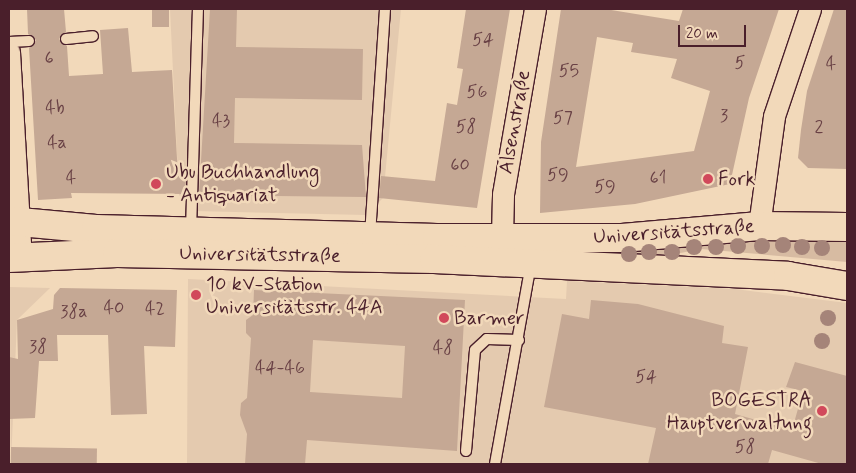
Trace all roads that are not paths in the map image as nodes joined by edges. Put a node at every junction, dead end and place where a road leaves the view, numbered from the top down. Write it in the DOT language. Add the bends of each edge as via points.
graph roads {
  1 [pos="384,9"];
  2 [pos="535,9"];
  3 [pos="810,9"];
  4 [pos="198,10"];
  5 [pos="93,36"];
  6 [pos="66,39"];
  7 [pos="29,41"];
  8 [pos="9,42"];
  9 [pos="9,52"];
  10 [pos="14,222"];
  11 [pos="760,226"];
  12 [pos="847,227"];
  13 [pos="191,231"];
  14 [pos="370,235"];
  15 [pos="512,237"];
  16 [pos="15,258"];
  17 [pos="521,263"];
  18 [pos="847,286"];
  19 [pos="519,340"];
  20 [pos="466,451"];
  21 [pos="495,464"];
  1 -- 14 [label="lane"];
  2 -- 15 [label="street, Alsenstraße" via="503,194"];
  3 -- 11 [label="street" via="774,116"];
  4 -- 13 [label="lane"];
  5 -- 6 [label="lane"];
  7 -- 8 [label="lane"];
  9 -- 10 [label="street"];
  10 -- 13 [label="main road, Universitätsstraße"];
  10 -- 16 [label="street"];
  11 -- 12 [label="main road, Universitätsstraße"];
  11 -- 15 [label="main road, Universitätsstraße" via="622,238"];
  13 -- 14 [label="main road, Universitätsstraße"];
  14 -- 15 [label="main road, Universitätsstraße"];
  15 -- 17 [label="main road"];
  16 -- 17 [label="main road, Universitätsstraße" via="117,253"];
  17 -- 18 [label="main road, Universitätsstraße" via="788,276"];
  17 -- 19 [label="lane"];
  19 -- 20 [label="lane" via="487,339 475,350"];
  19 -- 21 [label="lane"];
}
